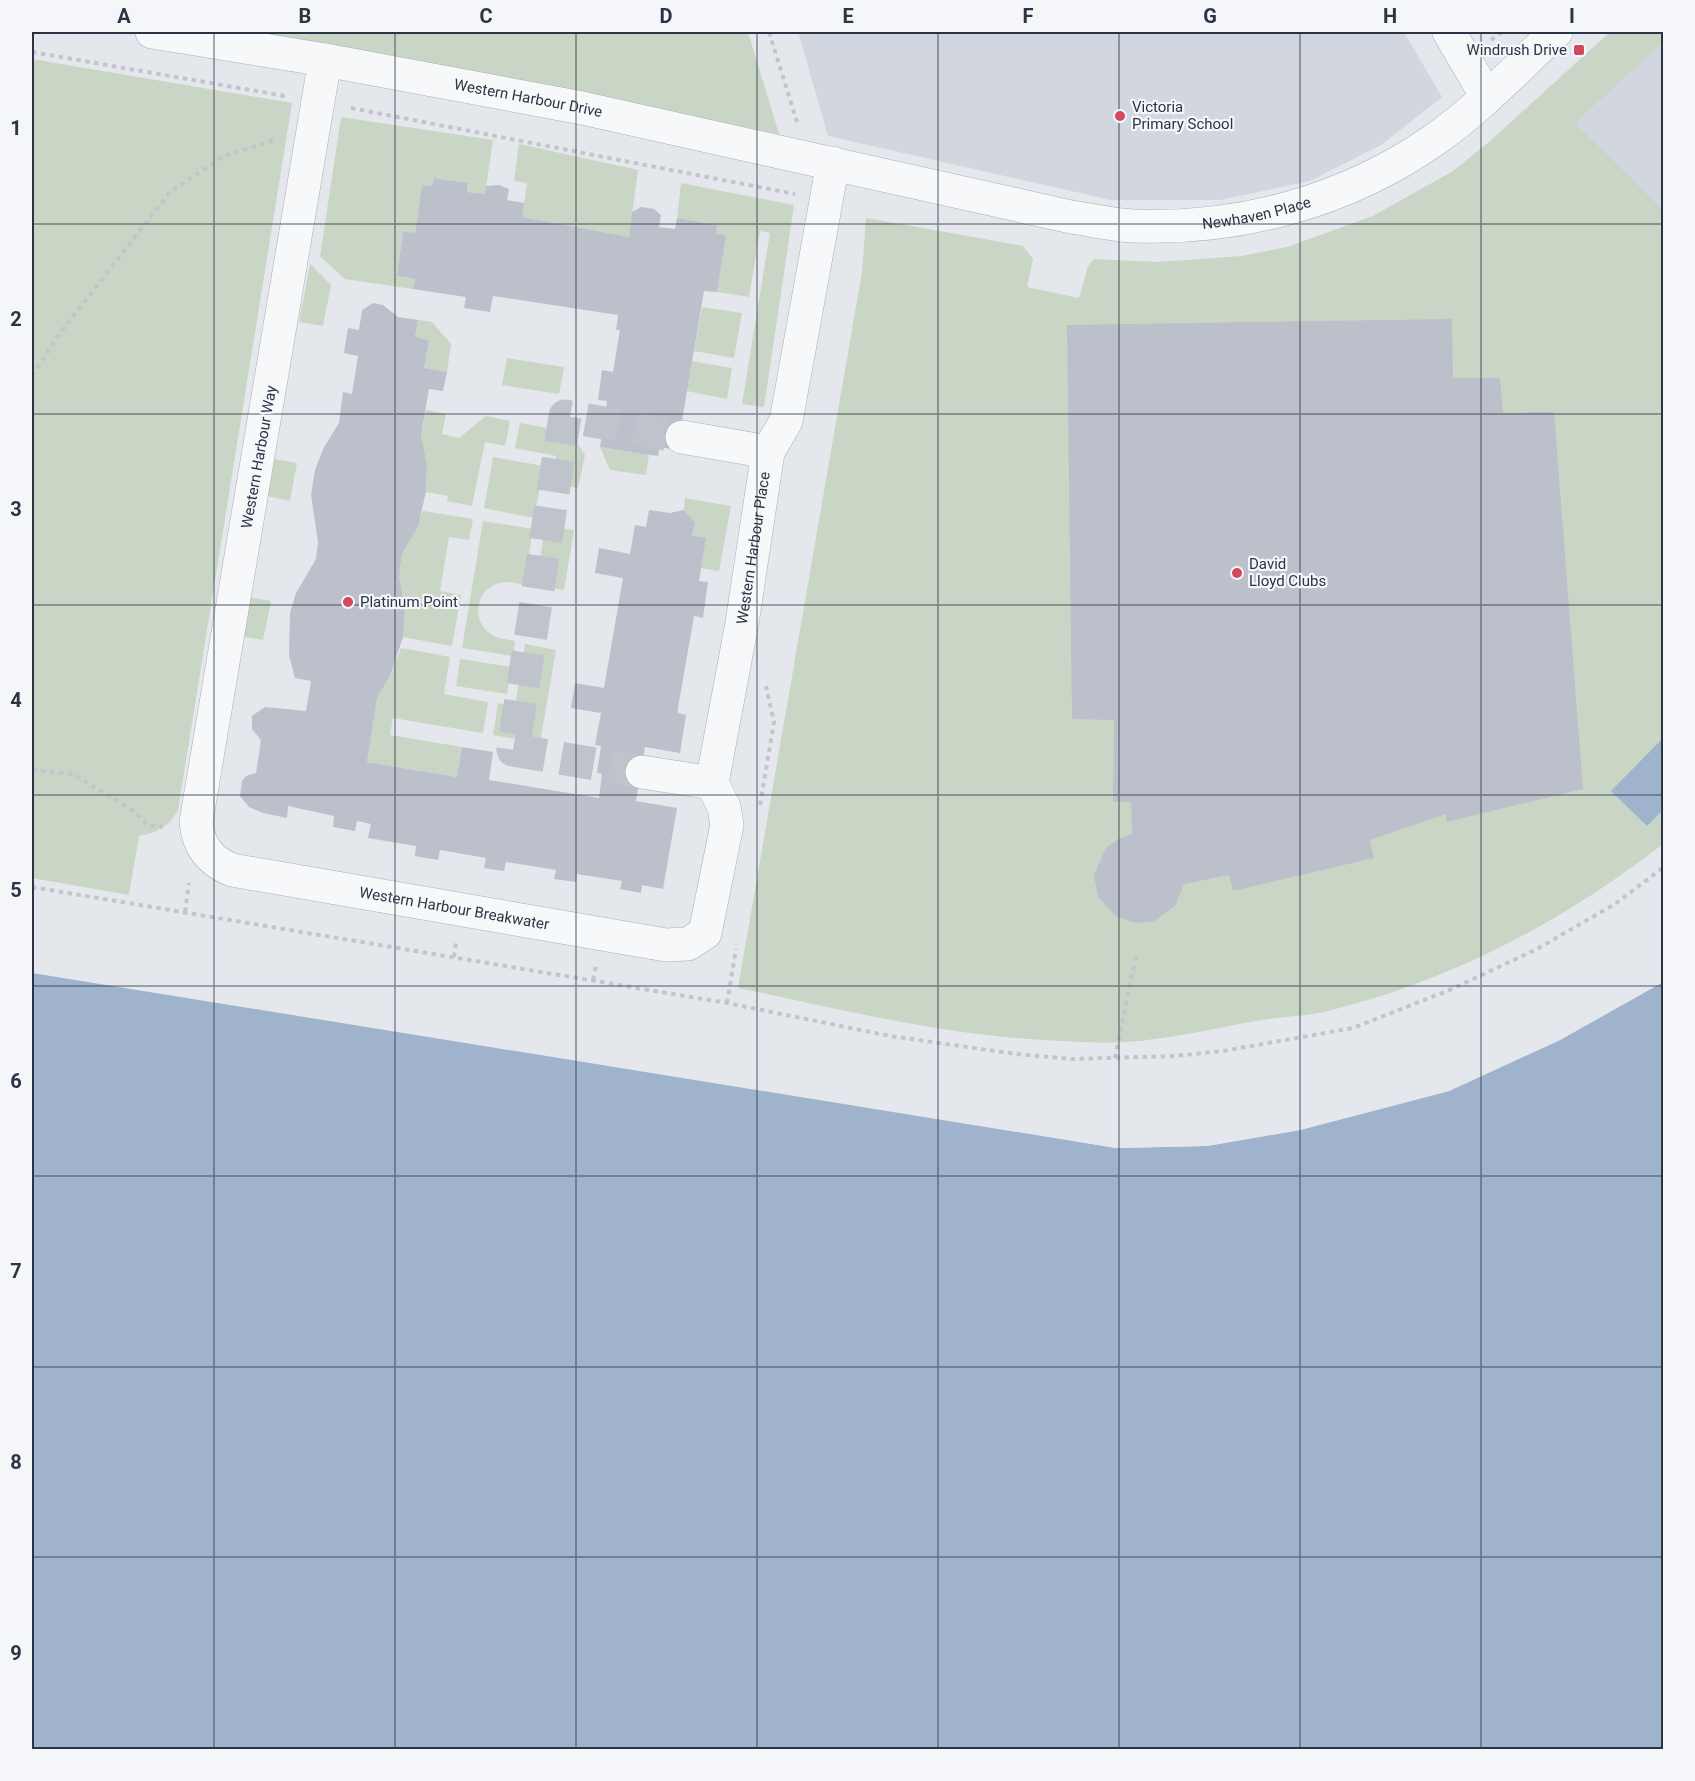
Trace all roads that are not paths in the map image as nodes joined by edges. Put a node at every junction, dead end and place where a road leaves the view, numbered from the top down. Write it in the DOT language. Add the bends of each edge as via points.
graph roads {
  1 [pos="152,32"];
  2 [pos="1449,32"];
  3 [pos="1556,32"];
  4 [pos="325,60"];
  5 [pos="1487,97"];
  6 [pos="820,160"];
  7 [pos="904,178"];
  8 [pos="682,436"];
  9 [pos="768,452"];
  10 [pos="642,772"];
  11 [pos="712,783"];
  12 [pos="201,842"];
  1 -- 4 [label="street, Western Harbour Drive"];
  2 -- 5 [label="street"];
  3 -- 5 [label="street, Newhaven Place"];
  4 -- 6 [label="street, Western Harbour Drive" via="582,108"];
  4 -- 12 [label="street, Western Harbour Way" via="198,809"];
  5 -- 7 [label="street, Newhaven Place" via="1436,139 1382,172 1310,203 1238,219 1131,226 1071,217"];
  6 -- 7 [label="street, Western Harbour Drive"];
  6 -- 9 [label="street, Western Harbour Place" via="825,200 786,421"];
  8 -- 9 [label="street"];
  9 -- 11 [label="street, Western Harbour Place"];
  10 -- 11 [label="street"];
  11 -- 12 [label="street, Western Harbour Breakwater" via="724,807 727,825 705,933 696,941 677,946 600,936 232,870 220,866"];
}
